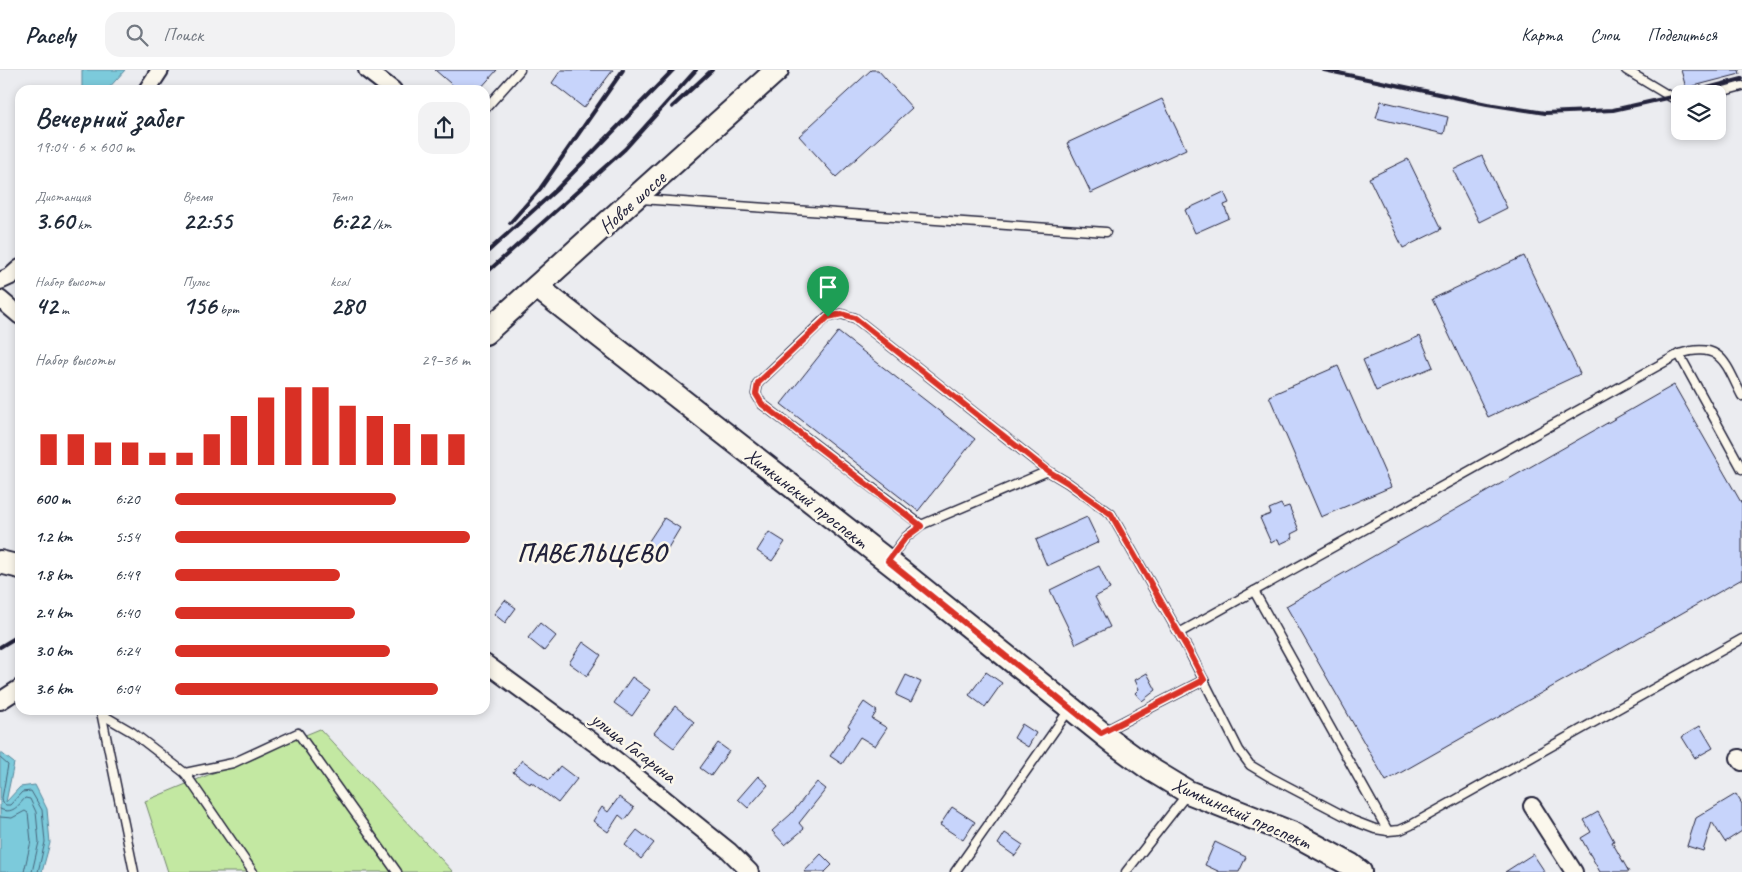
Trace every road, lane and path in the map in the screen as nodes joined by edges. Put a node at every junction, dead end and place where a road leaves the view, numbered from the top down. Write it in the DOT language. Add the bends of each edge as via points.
graph roads {
  1 [pos="160,70"];
  2 [pos="367,70"];
  3 [pos="520,70"];
  4 [pos="777,70"];
  5 [pos="1626,70"];
  6 [pos="150,85"];
  7 [pos="386,85"];
  8 [pos="1742,86"];
  9 [pos="1726,90"];
  10 [pos="1671,96"];
  11 [pos="490,103"];
  12 [pos="635,199"];
  13 [pos="1106,232"];
  14 [pos="15,272"];
  15 [pos="0,281"];
  16 [pos="537,287"];
  17 [pos="0,300"];
  18 [pos="15,312"];
  19 [pos="490,329"];
  20 [pos="1678,354"];
  21 [pos="1742,396"];
  22 [pos="1742,469"];
  23 [pos="1048,471"];
  24 [pos="921,526"];
  25 [pos="888,561"];
  26 [pos="0,562"];
  27 [pos="15,566"];
  28 [pos="1254,591"];
  29 [pos="1179,633"];
  30 [pos="1742,639"];
  31 [pos="490,667"];
  32 [pos="1204,680"];
  33 [pos="15,691"];
  34 [pos="0,701"];
  35 [pos="1070,708"];
  36 [pos="102,715"];
  37 [pos="106,715"];
  38 [pos="1101,733"];
  39 [pos="185,773"];
  40 [pos="1188,792"];
  41 [pos="1532,806"];
  42 [pos="1388,831"];
  43 [pos="134,872"];
  44 [pos="252,872"];
  45 [pos="396,872"];
  46 [pos="750,872"];
  47 [pos="955,872"];
  48 [pos="1126,872"];
  49 [pos="1360,872"];
  50 [pos="1574,872"];
  1 -- 6 [label="street"];
  2 -- 7 [label="street"];
  3 -- 11 [label="lane"];
  4 -- 12 [label="street, Новое шоссе"];
  5 -- 10 [label="lane"];
  8 -- 9 [label="lane"];
  12 -- 13 [label="lane"];
  12 -- 16 [label="street, Новое шоссе"];
  14 -- 15 [label="street"];
  16 -- 19 [label="street, Новое шоссе"];
  16 -- 25 [label="street, Химкинский проспект"];
  17 -- 18 [label="street"];
  20 -- 21 [label="lane" via="1691,350 1717,353"];
  20 -- 22 [label="lane"];
  20 -- 28 [label="lane"];
  23 -- 24 [label="lane"];
  23 -- 24 [label="lane" via="855,318 842,314 828,317 758,383 756,394 762,404"];
  23 -- 29 [label="lane" via="1111,514"];
  24 -- 25 [label="lane" via="906,537"];
  25 -- 35 [label="street, Химкинский проспект"];
  26 -- 27 [label="street"];
  28 -- 29 [label="lane"];
  28 -- 42 [label="lane"];
  29 -- 32 [label="lane"];
  30 -- 42 [label="lane" via="1411,825"];
  31 -- 46 [label="street, улица Гагарина" via="601,748 729,850"];
  32 -- 38 [label="lane"];
  32 -- 42 [label="lane" via="1239,750 1250,765 1354,821"];
  33 -- 34 [label="street"];
  35 -- 38 [label="street, Химкинский проспект"];
  35 -- 47 [label="lane"];
  36 -- 43 [label="lane"];
  37 -- 39 [label="lane"];
  38 -- 40 [label="street, Химкинский проспект"];
  39 -- 44 [label="lane"];
  39 -- 45 [label="lane" via="233,763 298,733"];
  40 -- 48 [label="lane"];
  40 -- 49 [label="street, Химкинский проспект" via="1294,834"];
  41 -- 50 [label="street"];
}
